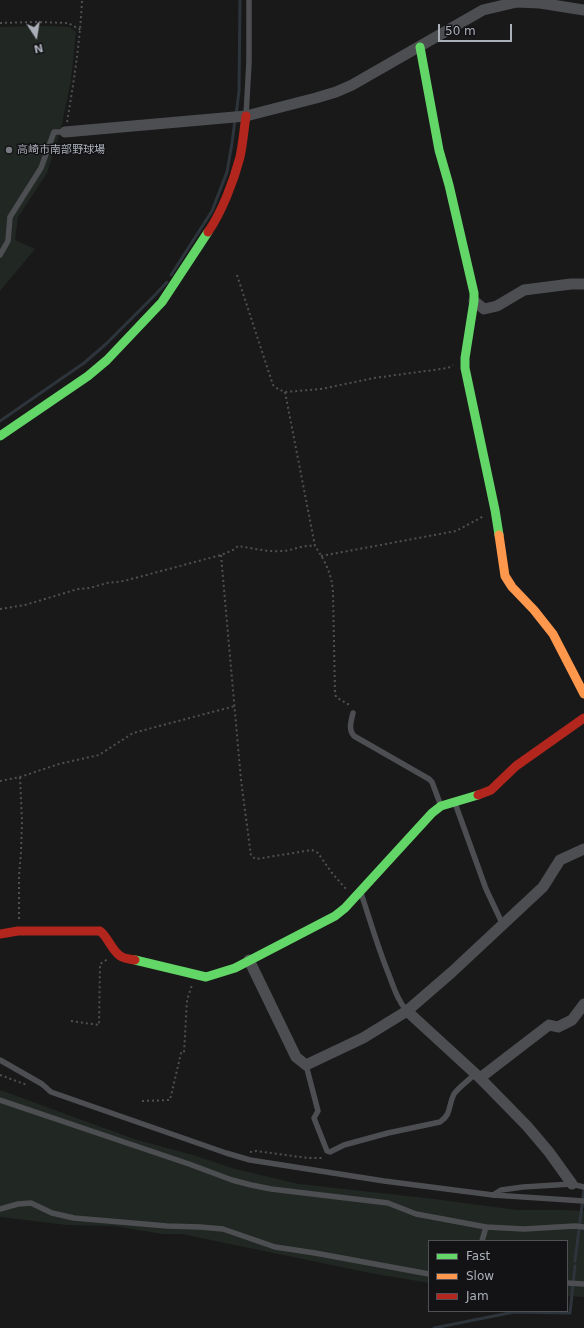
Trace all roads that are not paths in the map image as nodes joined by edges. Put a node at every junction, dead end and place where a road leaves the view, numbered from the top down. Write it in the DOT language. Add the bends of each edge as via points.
graph roads {
  1 [pos="249,0"];
  2 [pos="498,3"];
  3 [pos="584,10"];
  4 [pos="420,47"];
  5 [pos="246,116"];
  6 [pos="65,132"];
  7 [pos="0,255"];
  8 [pos="584,284"];
  9 [pos="474,300"];
  10 [pos="0,436"];
  11 [pos="584,694"];
  12 [pos="353,713"];
  13 [pos="584,718"];
  14 [pos="454,803"];
  15 [pos="442,806"];
  16 [pos="584,849"];
  17 [pos="358,895"];
  18 [pos="503,925"];
  19 [pos="0,934"];
  20 [pos="249,960"];
  21 [pos="584,1004"];
  22 [pos="407,1011"];
  23 [pos="0,1060"];
  24 [pos="306,1065"];
  25 [pos="478,1076"];
  26 [pos="0,1100"];
  27 [pos="572,1184"];
  28 [pos="584,1185"];
  29 [pos="493,1195"];
  30 [pos="584,1201"];
  31 [pos="0,1209"];
  32 [pos="486,1227"];
  33 [pos="584,1227"];
  34 [pos="482,1240"];
  35 [pos="428,1274"];
  36 [pos="568,1283"];
  37 [pos="584,1284"];
  1 -- 5 [label="lane"];
  2 -- 3 [label="street" via="540,3"];
  2 -- 4 [label="street"];
  4 -- 5 [label="street" via="336,92"];
  4 -- 9 [label="street" via="439,150 451,192"];
  5 -- 6 [label="street"];
  5 -- 10 [label="street" via="240,156 220,212 162,302 107,360 88,376"];
  6 -- 7 [label="lane" via="54,132 41,168 10,217 8,241"];
  8 -- 9 [label="street" via="524,290 497,306 484,309"];
  9 -- 11 [label="street" via="465,358 466,377 495,510 505,576 553,634"];
  12 -- 15 [label="lane" via="350,729 354,736 429,779"];
  13 -- 14 [label="street" via="516,766 491,790"];
  14 -- 15 [label="street"];
  14 -- 18 [label="lane" via="486,889"];
  15 -- 17 [label="street" via="432,813"];
  16 -- 18 [label="street" via="560,860 543,887"];
  17 -- 20 [label="street" via="335,916 320,925"];
  17 -- 22 [label="lane" via="394,990"];
  18 -- 22 [label="street"];
  19 -- 20 [label="street" via="18,931 100,932 107,936 122,957 206,977 235,968"];
  20 -- 24 [label="street" via="296,1057"];
  21 -- 25 [label="street" via="572,1020 558,1027 549,1024"];
  22 -- 24 [label="street" via="362,1038"];
  22 -- 25 [label="street"];
  23 -- 29 [label="lane" via="51,1092 250,1160"];
  24 -- 25 [label="lane" via="318,1111 314,1118 327,1151 330,1152 344,1145 440,1122 448,1115 454,1093"];
  25 -- 27 [label="street" via="527,1126"];
  26 -- 32 [label="lane" via="244,1184 388,1203 416,1214"];
  27 -- 28 [label="lane"];
  27 -- 29 [label="lane" via="501,1190"];
  29 -- 30 [label="lane"];
  31 -- 35 [label="lane" via="30,1203 52,1213 74,1218 223,1229 275,1247"];
  32 -- 33 [label="lane"];
  32 -- 34 [label="lane"];
  36 -- 37 [label="lane"];
}
